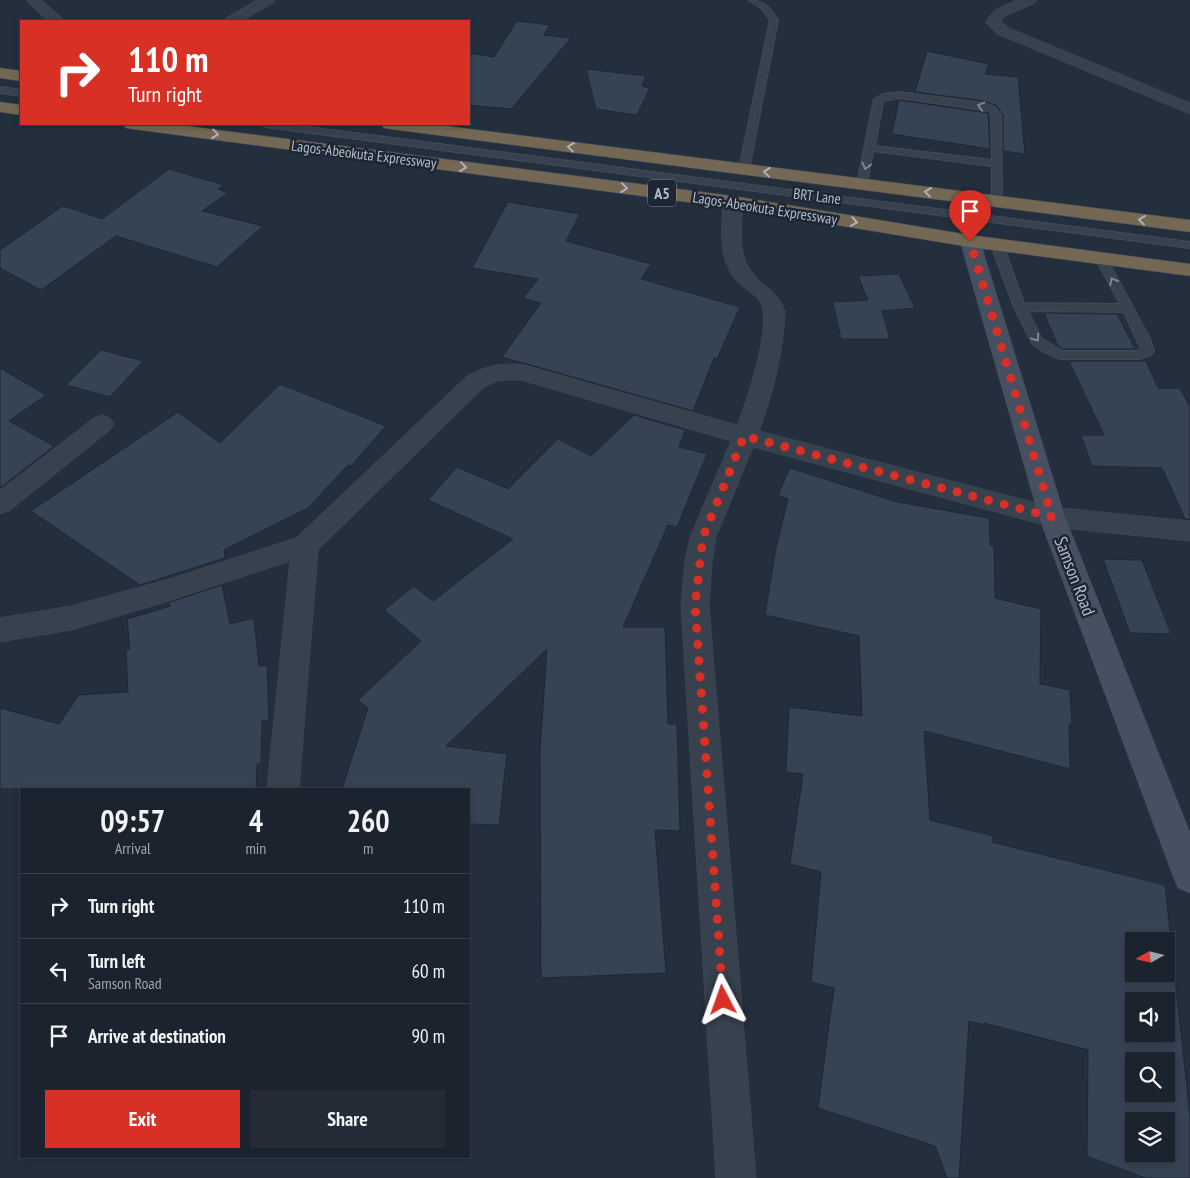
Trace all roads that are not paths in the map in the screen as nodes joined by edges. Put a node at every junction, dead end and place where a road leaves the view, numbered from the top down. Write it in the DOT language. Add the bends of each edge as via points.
graph roads {
  1 [pos="33,0"];
  2 [pos="268,0"];
  3 [pos="752,0"];
  4 [pos="1030,0"];
  5 [pos="56,20"];
  6 [pos="233,20"];
  7 [pos="0,73"];
  8 [pos="20,76"];
  9 [pos="0,90"];
  10 [pos="20,93"];
  11 [pos="0,107"];
  12 [pos="1190,109"];
  13 [pos="20,110"];
  14 [pos="140,125"];
  15 [pos="273,125"];
  16 [pos="398,125"];
  17 [pos="870,148"];
  18 [pos="995,163"];
  19 [pos="744,168"];
  20 [pos="862,184"];
  21 [pos="997,201"];
  22 [pos="734,202"];
  23 [pos="1190,226"];
  24 [pos="970,241"];
  25 [pos="998,245"];
  26 [pos="1190,245"];
  27 [pos="1102,259"];
  28 [pos="1190,270"];
  29 [pos="1020,306"];
  30 [pos="1127,308"];
  31 [pos="102,424"];
  32 [pos="744,436"];
  33 [pos="0,504"];
  34 [pos="1052,517"];
  35 [pos="1190,531"];
  36 [pos="305,546"];
  37 [pos="0,630"];
  38 [pos="283,788"];
  39 [pos="1190,876"];
  40 [pos="736,1178"];
  1 -- 5 [label="street"];
  2 -- 6 [label="street"];
  3 -- 19 [label="lane" via="764,6 774,20"];
  4 -- 12 [label="street" via="1000,13 993,22 1003,31"];
  7 -- 8 [label="highway"];
  9 -- 10 [label="lane"];
  11 -- 13 [label="highway"];
  14 -- 22 [label="highway, Lagos-Abeokuta Expressway / A5, one-way"];
  15 -- 26 [label="lane, BRT Lane"];
  19 -- 16 [label="highway, Lagos-Abeokuta Expressway / A5, one-way"];
  17 -- 18 [label="lane"];
  18 -- 17 [label="lane, one-way" via="996,115 992,109 899,95 879,99"];
  17 -- 20 [label="lane, one-way"];
  18 -- 21 [label="lane"];
  20 -- 19 [label="highway, Lagos-Abeokuta Expressway / A5, one-way"];
  21 -- 20 [label="highway, Lagos-Abeokuta Expressway / A5, one-way"];
  23 -- 21 [label="highway, Lagos-Abeokuta Expressway / A5, one-way"];
  22 -- 24 [label="highway, Lagos-Abeokuta Expressway / A5, one-way"];
  22 -- 32 [label="street" via="734,255 741,273 770,300 774,310 771,346 759,395"];
  24 -- 25 [label="highway, Lagos-Abeokuta Expressway / A5"];
  24 -- 34 [label="street, Samson Road"];
  25 -- 27 [label="highway, Lagos-Abeokuta Expressway / A5"];
  25 -- 29 [label="lane"];
  27 -- 28 [label="highway, Lagos-Abeokuta Expressway / A5"];
  30 -- 27 [label="lane, one-way"];
  29 -- 30 [label="lane"];
  29 -- 30 [label="lane, one-way" via="1036,340 1060,355 1139,355 1148,351"];
  31 -- 33 [label="street"];
  32 -- 34 [label="street"];
  32 -- 36 [label="street" via="521,372 495,372 474,382"];
  32 -- 40 [label="street" via="703,537 695,605"];
  34 -- 35 [label="street"];
  34 -- 39 [label="street, Samson Road"];
  36 -- 37 [label="street" via="71,618"];
  36 -- 38 [label="street"];
}
